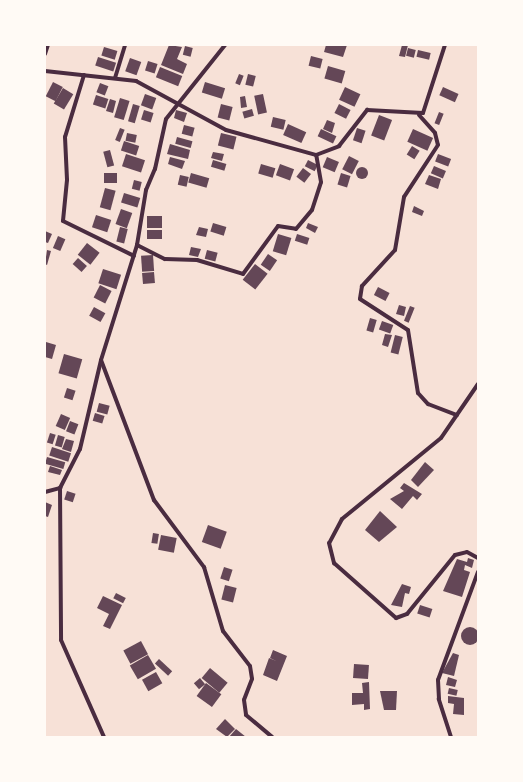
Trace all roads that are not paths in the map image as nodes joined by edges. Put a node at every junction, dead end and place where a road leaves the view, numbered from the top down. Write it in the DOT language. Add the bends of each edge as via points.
graph roads {
  1 [pos="48,45"];
  2 [pos="125,45"];
  3 [pos="225,45"];
  4 [pos="445,45"];
  5 [pos="45,54"];
  6 [pos="45,71"];
  7 [pos="84,75"];
  8 [pos="115,78"];
  9 [pos="178,105"];
  10 [pos="419,115"];
  11 [pos="315,155"];
  12 [pos="137,245"];
  13 [pos="134,256"];
  14 [pos="101,360"];
  15 [pos="478,384"];
  16 [pos="457,415"];
  17 [pos="60,488"];
  18 [pos="45,492"];
  19 [pos="478,558"];
  20 [pos="478,572"];
  21 [pos="104,737"];
  22 [pos="272,737"];
  23 [pos="451,737"];
  1 -- 5 [label="street"];
  2 -- 8 [label="street"];
  3 -- 9 [label="street"];
  4 -- 10 [label="street" via="426,108"];
  6 -- 7 [label="street"];
  7 -- 8 [label="street"];
  7 -- 13 [label="street" via="65,137 67,180 63,221"];
  8 -- 9 [label="street" via="136,81"];
  9 -- 11 [label="street" via="237,134"];
  9 -- 12 [label="street" via="163,129 155,169 146,190"];
  10 -- 11 [label="street" via="367,110 339,146"];
  10 -- 16 [label="street" via="435,133 438,145 404,197 395,250 362,286 360,299 408,330 418,393 428,404"];
  11 -- 12 [label="street" via="321,182 312,210 296,230 278,226 243,274 197,260 165,259"];
  12 -- 13 [label="street"];
  13 -- 14 [label="street"];
  14 -- 17 [label="street" via="80,449"];
  14 -- 22 [label="street" via="153,500 204,567 223,631 250,666 252,679 244,700 246,715"];
  15 -- 16 [label="street"];
  16 -- 19 [label="street" via="431,448 342,519 334,529 330,554 334,563 396,618 407,614 455,555 467,552"];
  17 -- 18 [label="street"];
  17 -- 21 [label="street" via="61,640"];
  20 -- 23 [label="street" via="438,680 439,699"];
}
